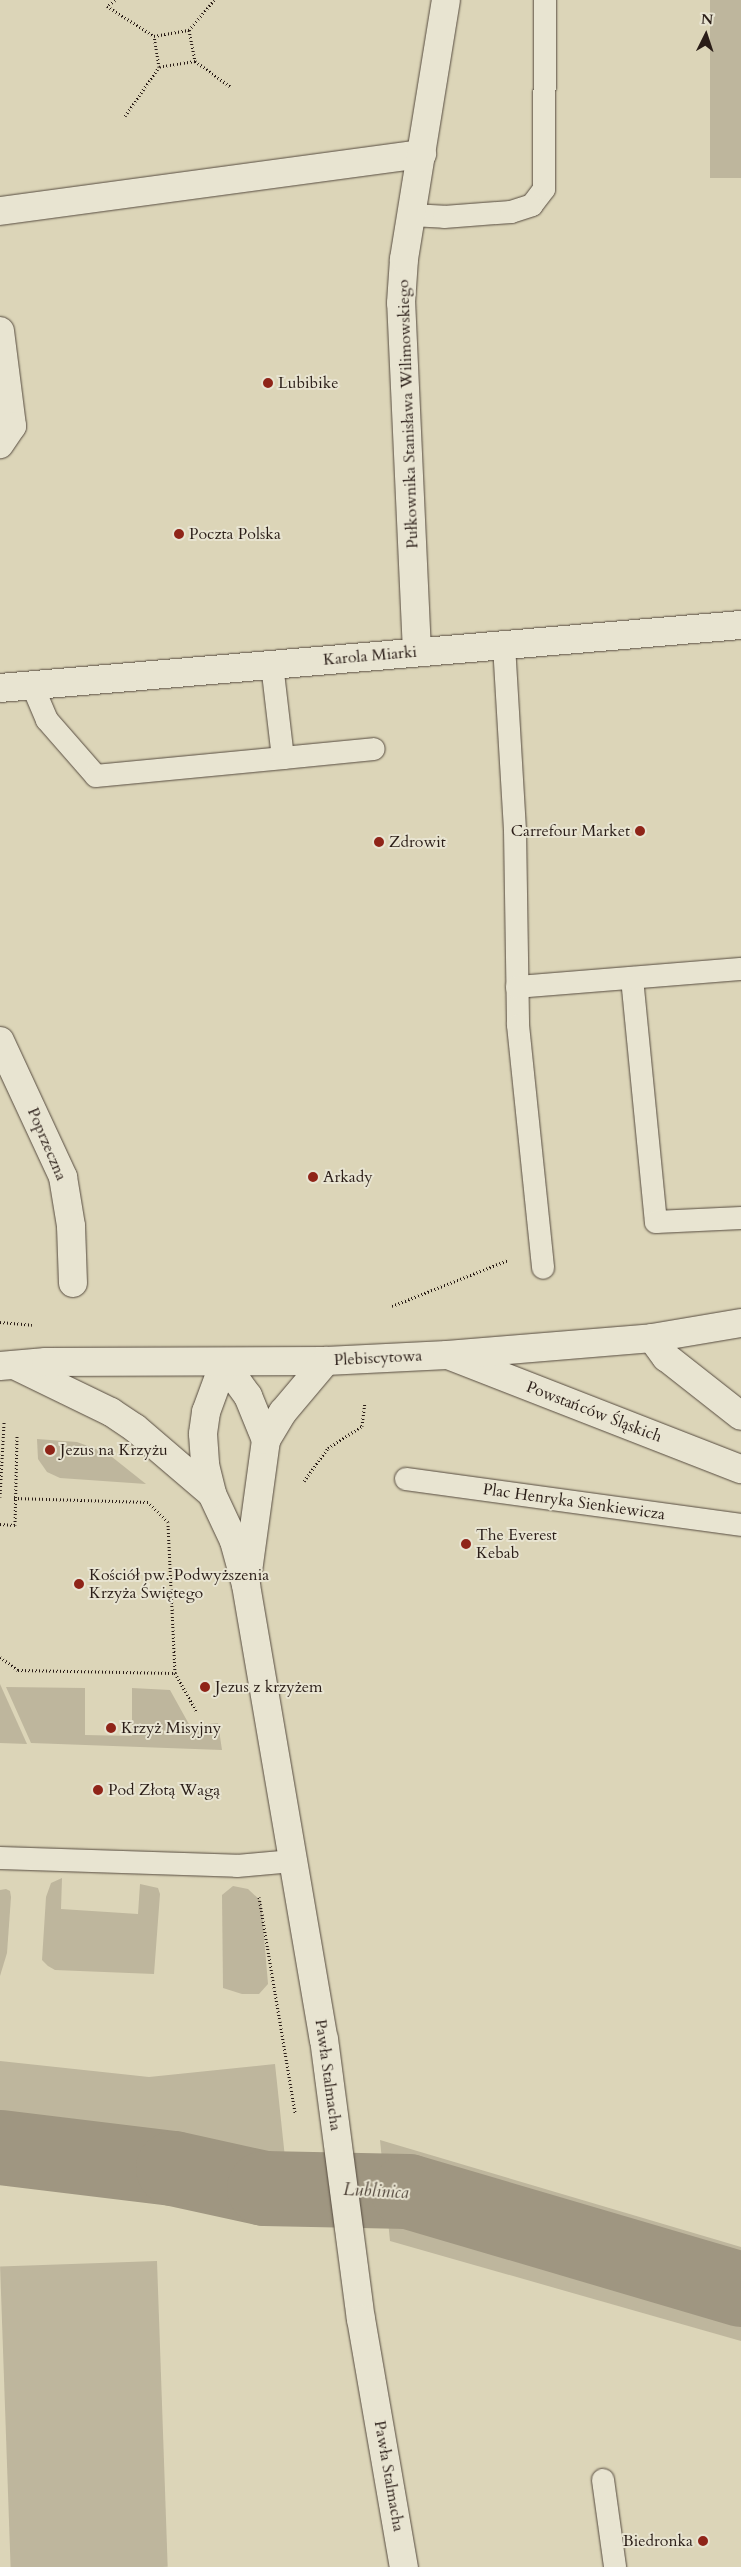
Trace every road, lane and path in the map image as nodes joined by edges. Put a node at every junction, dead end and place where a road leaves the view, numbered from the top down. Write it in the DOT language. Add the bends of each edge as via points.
graph roads {
  1 [pos="115,0"];
  2 [pos="214,0"];
  3 [pos="446,0"];
  4 [pos="545,0"];
  5 [pos="189,30"];
  6 [pos="154,36"];
  7 [pos="195,61"];
  8 [pos="159,67"];
  9 [pos="231,87"];
  10 [pos="125,116"];
  11 [pos="422,154"];
  12 [pos="0,211"];
  13 [pos="411,215"];
  14 [pos="0,331"];
  15 [pos="0,444"];
  16 [pos="741,625"];
  17 [pos="504,645"];
  18 [pos="417,652"];
  19 [pos="272,665"];
  20 [pos="33,687"];
  21 [pos="0,688"];
  22 [pos="374,749"];
  23 [pos="283,758"];
  24 [pos="741,969"];
  25 [pos="632,978"];
  26 [pos="516,987"];
  27 [pos="0,1041"];
  28 [pos="741,1218"];
  29 [pos="542,1258"];
  30 [pos="73,1283"];
  31 [pos="392,1306"];
  32 [pos="0,1322"];
  33 [pos="741,1323"];
  34 [pos="36,1325"];
  35 [pos="652,1338"];
  36 [pos="447,1355"];
  37 [pos="326,1361"];
  38 [pos="224,1362"];
  39 [pos="6,1365"];
  40 [pos="364,1402"];
  41 [pos="741,1416"];
  42 [pos="4,1422"];
  43 [pos="17,1436"];
  44 [pos="266,1440"];
  45 [pos="741,1469"];
  46 [pos="406,1479"];
  47 [pos="304,1480"];
  48 [pos="212,1494"];
  49 [pos="0,1496"];
  50 [pos="14,1498"];
  51 [pos="0,1524"];
  52 [pos="741,1525"];
  53 [pos="246,1585"];
  54 [pos="0,1657"];
  55 [pos="175,1673"];
  56 [pos="197,1712"];
  57 [pos="0,1858"];
  58 [pos="293,1861"];
  59 [pos="253,1865"];
  60 [pos="296,2121"];
  61 [pos="604,2480"];
  62 [pos="404,2567"];
  63 [pos="615,2567"];
  1 -- 6 [label="path" via="107,6"];
  2 -- 5 [label="path"];
  3 -- 11 [label="street, Pułkownika Stanisława Wilimowskiego"];
  4 -- 13 [label="lane" via="544,189 532,206 511,212 444,217"];
  5 -- 6 [label="path"];
  5 -- 7 [label="path"];
  6 -- 8 [label="path"];
  7 -- 8 [label="path"];
  7 -- 9 [label="path"];
  8 -- 10 [label="path"];
  11 -- 12 [label="street" via="373,158"];
  11 -- 13 [label="street, Pułkownika Stanisława Wilimowskiego"];
  13 -- 18 [label="street, Pułkownika Stanisława Wilimowskiego" via="401,303"];
  14 -- 15 [label="street" via="12,426"];
  16 -- 17 [label="street, Karola Miarki"];
  17 -- 18 [label="street, Karola Miarki"];
  17 -- 26 [label="lane" via="515,830"];
  18 -- 19 [label="street, Karola Miarki"];
  19 -- 20 [label="street, Karola Miarki"];
  19 -- 23 [label="lane"];
  20 -- 21 [label="street, Karola Miarki"];
  20 -- 23 [label="lane" via="47,720 96,776"];
  22 -- 23 [label="lane"];
  24 -- 25 [label="lane"];
  25 -- 26 [label="lane"];
  25 -- 28 [label="lane" via="656,1222"];
  26 -- 29 [label="lane"];
  27 -- 30 [label="street, Poprzeczna" via="63,1176 71,1226"];
  29 -- 31 [label="path"];
  32 -- 34 [label="path"];
  33 -- 35 [label="street, Plebiscytowa"];
  35 -- 36 [label="street, Plebiscytowa"];
  35 -- 41 [label="street" via="666,1357"];
  36 -- 37 [label="street, Plebiscytowa"];
  36 -- 45 [label="street, Powstańców Śląskich"];
  37 -- 38 [label="street, Plebiscytowa"];
  37 -- 44 [label="street" via="283,1412"];
  38 -- 39 [label="street, Plebiscytowa"];
  38 -- 44 [label="street" via="248,1396"];
  38 -- 48 [label="street, Pawła Stalmacha" via="206,1412 203,1434"];
  39 -- 48 [label="street" via="111,1412 135,1428"];
  40 -- 47 [label="path" via="362,1426 328,1448"];
  42 -- 49 [label="path"];
  43 -- 50 [label="path"];
  44 -- 53 [label="street, Pawła Stalmacha"];
  46 -- 52 [label="lane, Plac Henryka Sienkiewicza"];
  48 -- 53 [label="street, Pawła Stalmacha" via="234,1541"];
  50 -- 51 [label="path" via="15,1525"];
  50 -- 55 [label="path" via="148,1502 168,1522"];
  53 -- 58 [label="street, Pawła Stalmacha"];
  54 -- 55 [label="path" via="18,1670"];
  55 -- 56 [label="path"];
  57 -- 59 [label="lane"];
  58 -- 59 [label="lane"];
  58 -- 62 [label="street, Pawła Stalmacha" via="324,2039 347,2225"];
  59 -- 60 [label="path"];
  61 -- 63 [label="lane"];
}
